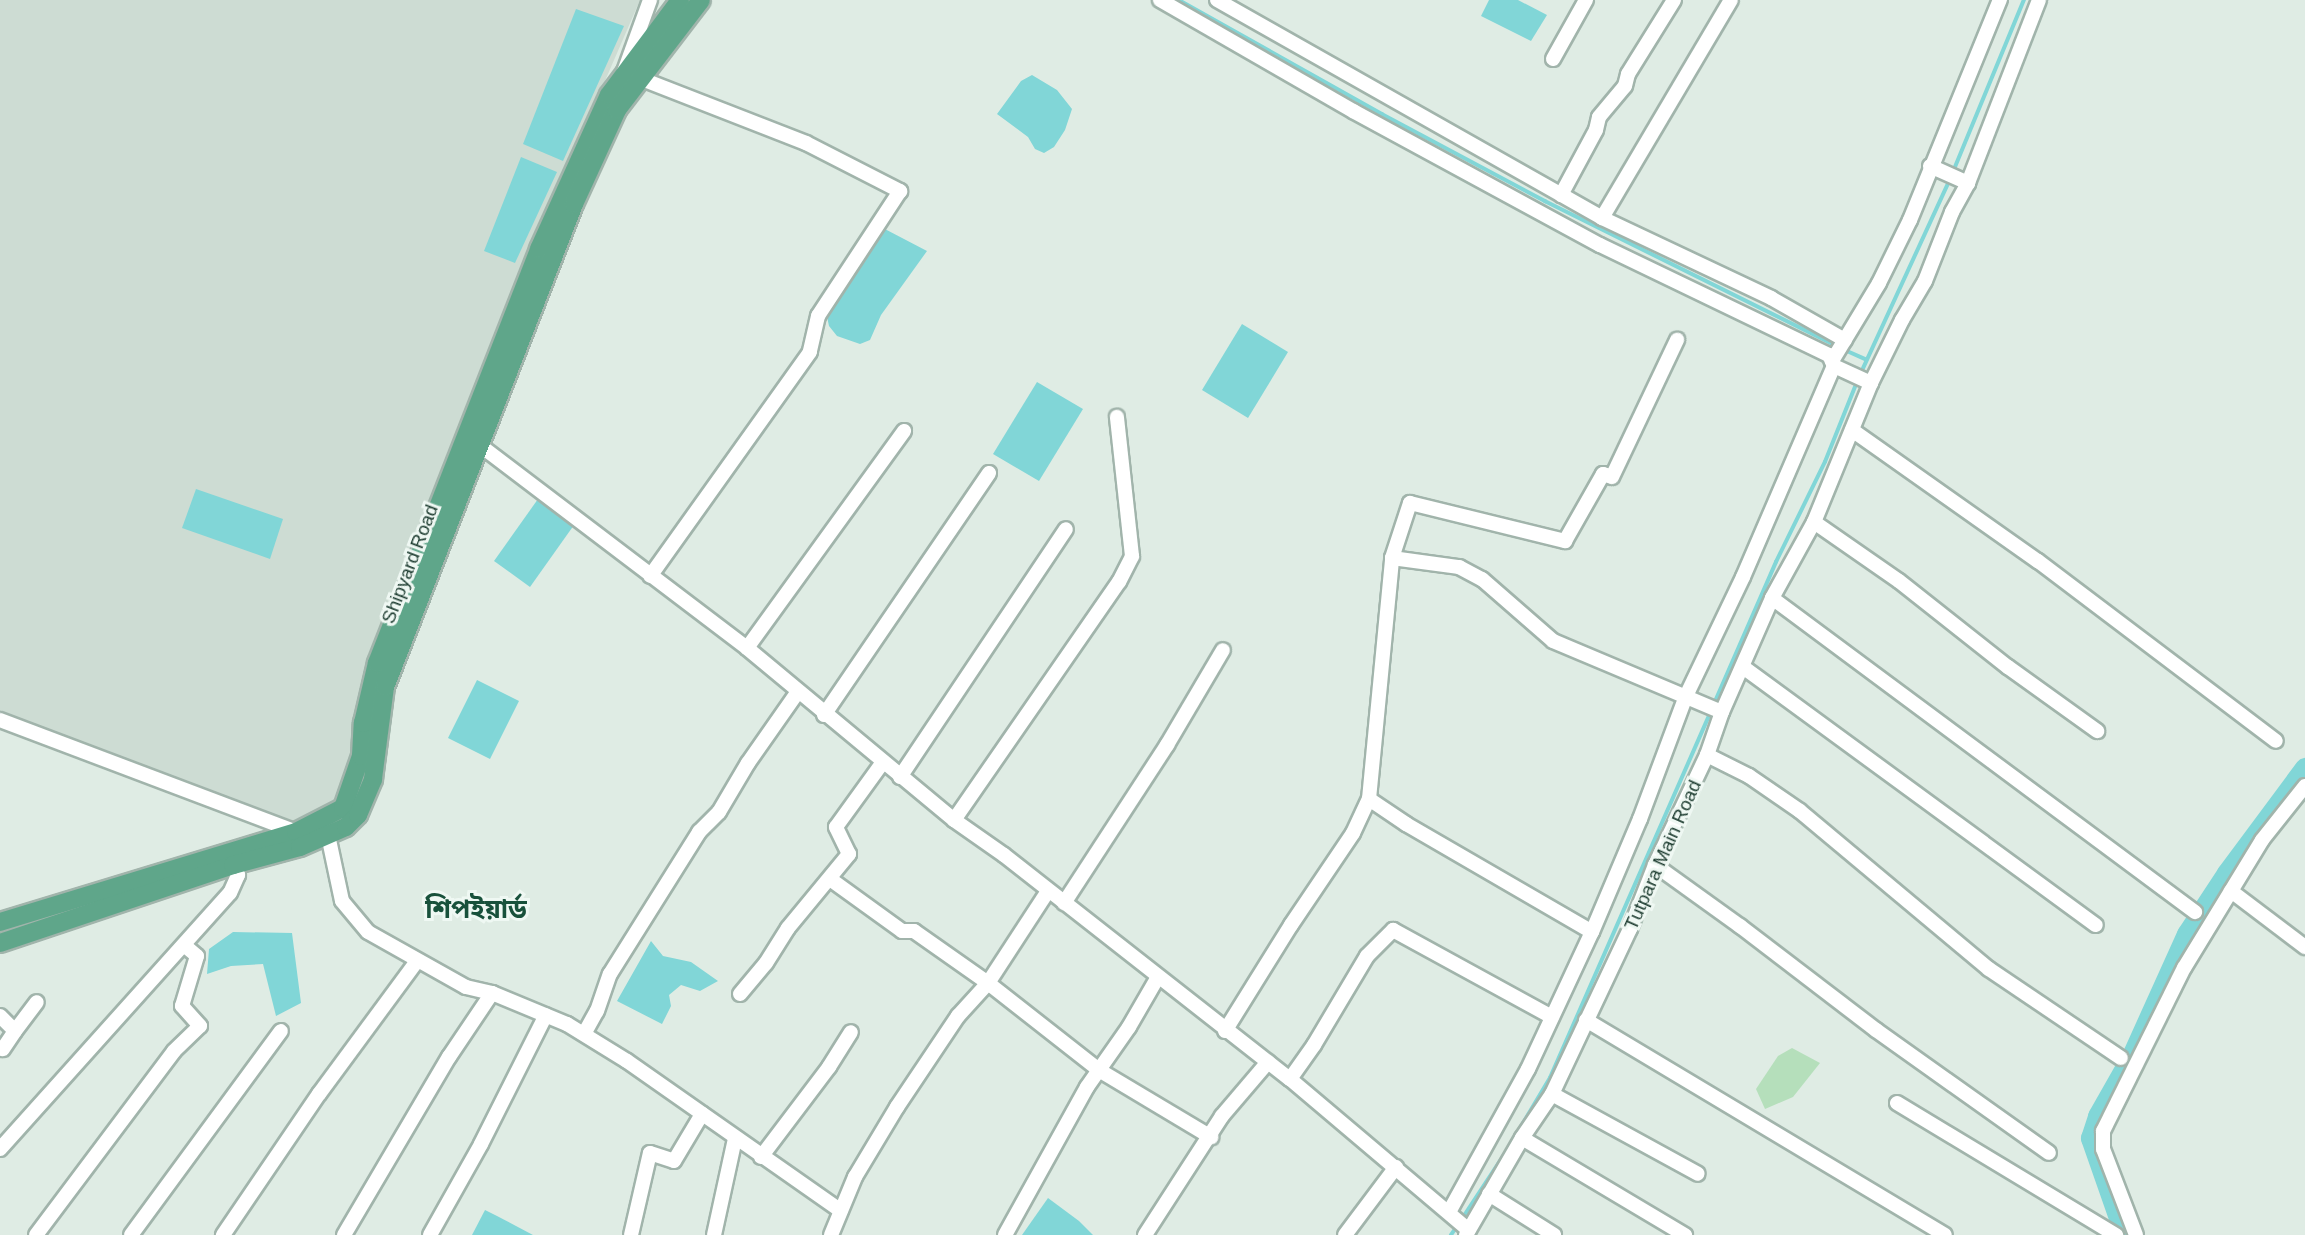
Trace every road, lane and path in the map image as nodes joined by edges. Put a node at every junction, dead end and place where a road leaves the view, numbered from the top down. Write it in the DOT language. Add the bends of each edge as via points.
graph roads {
  1 [pos="650,0"];
  2 [pos="680,0"];
  3 [pos="701,0"];
  4 [pos="1160,0"];
  5 [pos="1217,0"];
  6 [pos="1586,0"];
  7 [pos="1674,0"];
  8 [pos="1731,0"];
  9 [pos="2000,0"];
  10 [pos="2039,0"];
  11 [pos="1553,59"];
  12 [pos="632,74"];
  13 [pos="1930,166"];
  14 [pos="1968,183"];
  15 [pos="1561,195"];
  16 [pos="1602,218"];
  17 [pos="1677,340"];
  18 [pos="1845,340"];
  19 [pos="1833,363"];
  20 [pos="1871,383"];
  21 [pos="1116,417"];
  22 [pos="1852,430"];
  23 [pos="904,431"];
  24 [pos="472,440"];
  25 [pos="989,473"];
  26 [pos="1814,522"];
  27 [pos="1066,529"];
  28 [pos="1392,558"];
  29 [pos="650,576"];
  30 [pos="1772,598"];
  31 [pos="747,648"];
  32 [pos="1223,650"];
  33 [pos="1743,667"];
  34 [pos="797,693"];
  35 [pos="1686,696"];
  36 [pos="1721,712"];
  37 [pos="824,715"];
  38 [pos="0,720"];
  39 [pos="2097,731"];
  40 [pos="2276,741"];
  41 [pos="1707,755"];
  42 [pos="883,762"];
  43 [pos="900,777"];
  44 [pos="2305,786"];
  45 [pos="1369,799"];
  46 [pos="954,820"];
  47 [pos="296,832"];
  48 [pos="328,835"];
  49 [pos="233,865"];
  50 [pos="1655,865"];
  51 [pos="830,879"];
  52 [pos="1048,891"];
  53 [pos="2231,891"];
  54 [pos="1064,904"];
  55 [pos="2195,912"];
  56 [pos="0,922"];
  57 [pos="2095,925"];
  58 [pos="1592,932"];
  59 [pos="0,943"];
  60 [pos="185,946"];
  61 [pos="2305,947"];
  62 [pos="417,961"];
  63 [pos="1158,976"];
  64 [pos="988,983"];
  65 [pos="492,993"];
  66 [pos="740,994"];
  67 [pos="37,1002"];
  68 [pos="546,1015"];
  69 [pos="0,1016"];
  70 [pos="1552,1017"];
  71 [pos="1586,1020"];
  72 [pos="15,1031"];
  73 [pos="281,1031"];
  74 [pos="1226,1031"];
  75 [pos="851,1032"];
  76 [pos="584,1034"];
  77 [pos="3,1049"];
  78 [pos="2121,1058"];
  79 [pos="1268,1062"];
  80 [pos="1099,1070"];
  81 [pos="1290,1079"];
  82 [pos="1552,1094"];
  83 [pos="1897,1103"];
  84 [pos="702,1114"];
  85 [pos="1211,1137"];
  86 [pos="1522,1138"];
  87 [pos="735,1139"];
  88 [pos="0,1149"];
  89 [pos="2049,1153"];
  90 [pos="761,1157"];
  91 [pos="1396,1167"];
  92 [pos="1698,1174"];
  93 [pos="1489,1194"];
  94 [pos="841,1211"];
  95 [pos="1449,1212"];
  96 [pos="1468,1233"];
  97 [pos="36,1235"];
  98 [pos="131,1235"];
  99 [pos="223,1235"];
  100 [pos="344,1235"];
  101 [pos="430,1235"];
  102 [pos="631,1235"];
  103 [pos="714,1235"];
  104 [pos="831,1235"];
  105 [pos="1005,1235"];
  106 [pos="1145,1235"];
  107 [pos="1345,1235"];
  108 [pos="1554,1235"];
  109 [pos="1685,1235"];
  110 [pos="1945,1235"];
  111 [pos="2116,1235"];
  112 [pos="2136,1235"];
  1 -- 12 [label="street"];
  2 -- 12 [label="main road, Shipyard Road"];
  3 -- 12 [label="main road, Shipyard Road"];
  4 -- 19 [label="street" via="1600,245 1829,355"];
  5 -- 15 [label="street"];
  6 -- 11 [label="street"];
  7 -- 15 [label="street" via="1625,86 1599,117"];
  8 -- 16 [label="street"];
  9 -- 13 [label="street"];
  10 -- 14 [label="street, Tutpara Main Road"];
  12 -- 24 [label="main road, Shipyard Road" via="603,107 575,167"];
  12 -- 29 [label="street" via="806,143 900,191 818,316 810,352"];
  13 -- 14 [label="street"];
  13 -- 18 [label="street" via="1910,220"];
  14 -- 20 [label="street, Tutpara Main Road" via="1925,281"];
  15 -- 16 [label="street"];
  16 -- 18 [label="street" via="1771,298"];
  17 -- 28 [label="street" via="1612,477 1603,474 1565,541 1410,503"];
  18 -- 19 [label="street"];
  19 -- 20 [label="street"];
  19 -- 35 [label="street" via="1743,576"];
  20 -- 22 [label="street, Tutpara Main Road"];
  21 -- 46 [label="street" via="1132,556 1119,582"];
  22 -- 26 [label="street, Tutpara Main Road"];
  22 -- 40 [label="street" via="2038,561"];
  23 -- 31 [label="street"];
  24 -- 29 [label="street"];
  24 -- 47 [label="main road, Shipyard Road" via="377,663 363,723 361,756 343,808"];
  24 -- 48 [label="main road, Shipyard Road" via="385,687 367,797 346,827"];
  25 -- 37 [label="street"];
  26 -- 30 [label="street, Tutpara Main Road"];
  26 -- 39 [label="street"];
  27 -- 43 [label="street"];
  28 -- 35 [label="street" via="1459,567 1482,579 1553,641"];
  28 -- 45 [label="street"];
  29 -- 31 [label="street"];
  30 -- 33 [label="street, Tutpara Main Road"];
  30 -- 55 [label="street"];
  31 -- 34 [label="street"];
  32 -- 54 [label="street"];
  33 -- 36 [label="street, Tutpara Main Road"];
  33 -- 57 [label="street"];
  34 -- 37 [label="street"];
  34 -- 76 [label="street" via="719,812 699,832 610,974"];
  35 -- 36 [label="street"];
  35 -- 58 [label="street"];
  36 -- 41 [label="street, Tutpara Main Road"];
  37 -- 42 [label="street"];
  38 -- 47 [label="street"];
  41 -- 50 [label="street, Tutpara Main Road"];
  41 -- 78 [label="street" via="1749,776 1800,811 1989,969"];
  42 -- 43 [label="street"];
  42 -- 51 [label="street" via="836,827 849,854"];
  43 -- 46 [label="street"];
  44 -- 53 [label="street" via="2262,840"];
  45 -- 58 [label="street"];
  45 -- 74 [label="street" via="1353,833"];
  46 -- 52 [label="street"];
  47 -- 56 [label="main road"];
  48 -- 49 [label="main road, Shipyard Road"];
  48 -- 62 [label="street" via="342,901 368,932"];
  49 -- 59 [label="main road, Shipyard Road"];
  49 -- 60 [label="street" via="239,875 230,893"];
  50 -- 71 [label="street, Tutpara Main Road"];
  50 -- 89 [label="street"];
  51 -- 64 [label="street"];
  51 -- 66 [label="street"];
  52 -- 54 [label="street"];
  52 -- 64 [label="street"];
  53 -- 61 [label="street"];
  53 -- 112 [label="street" via="2185,968 2103,1131 2103,1149"];
  54 -- 63 [label="street"];
  58 -- 70 [label="street"];
  60 -- 88 [label="street"];
  60 -- 97 [label="street" via="197,956 182,1006 201,1026 174,1051"];
  62 -- 65 [label="street" via="466,987"];
  62 -- 99 [label="street"];
  63 -- 74 [label="street"];
  63 -- 80 [label="street"];
  64 -- 80 [label="street"];
  64 -- 94 [label="street" via="958,1016 897,1107 855,1177"];
  65 -- 68 [label="street"];
  65 -- 100 [label="street"];
  67 -- 72 [label="street"];
  68 -- 76 [label="street"];
  68 -- 101 [label="street"];
  69 -- 72 [label="street"];
  70 -- 81 [label="street" via="1393,930 1367,956"];
  70 -- 95 [label="street"];
  71 -- 82 [label="street, Tutpara Main Road"];
  71 -- 110 [label="street"];
  72 -- 77 [label="street"];
  73 -- 98 [label="street"];
  74 -- 79 [label="street"];
  75 -- 90 [label="street"];
  76 -- 84 [label="street"];
  79 -- 81 [label="street"];
  79 -- 85 [label="street" via="1222,1116"];
  80 -- 85 [label="street"];
  80 -- 105 [label="street"];
  81 -- 91 [label="street"];
  82 -- 86 [label="street, Tutpara Main Road"];
  82 -- 92 [label="street"];
  83 -- 111 [label="street"];
  84 -- 87 [label="street"];
  84 -- 102 [label="street" via="674,1161 650,1153"];
  85 -- 106 [label="street"];
  86 -- 93 [label="street, Tutpara Main Road"];
  86 -- 109 [label="street"];
  87 -- 90 [label="street"];
  87 -- 103 [label="street"];
  90 -- 94 [label="street"];
  91 -- 95 [label="street"];
  91 -- 107 [label="street"];
  93 -- 96 [label="street, Tutpara Main Road"];
  93 -- 108 [label="street"];
  94 -- 104 [label="street"];
  95 -- 96 [label="street"];
}
